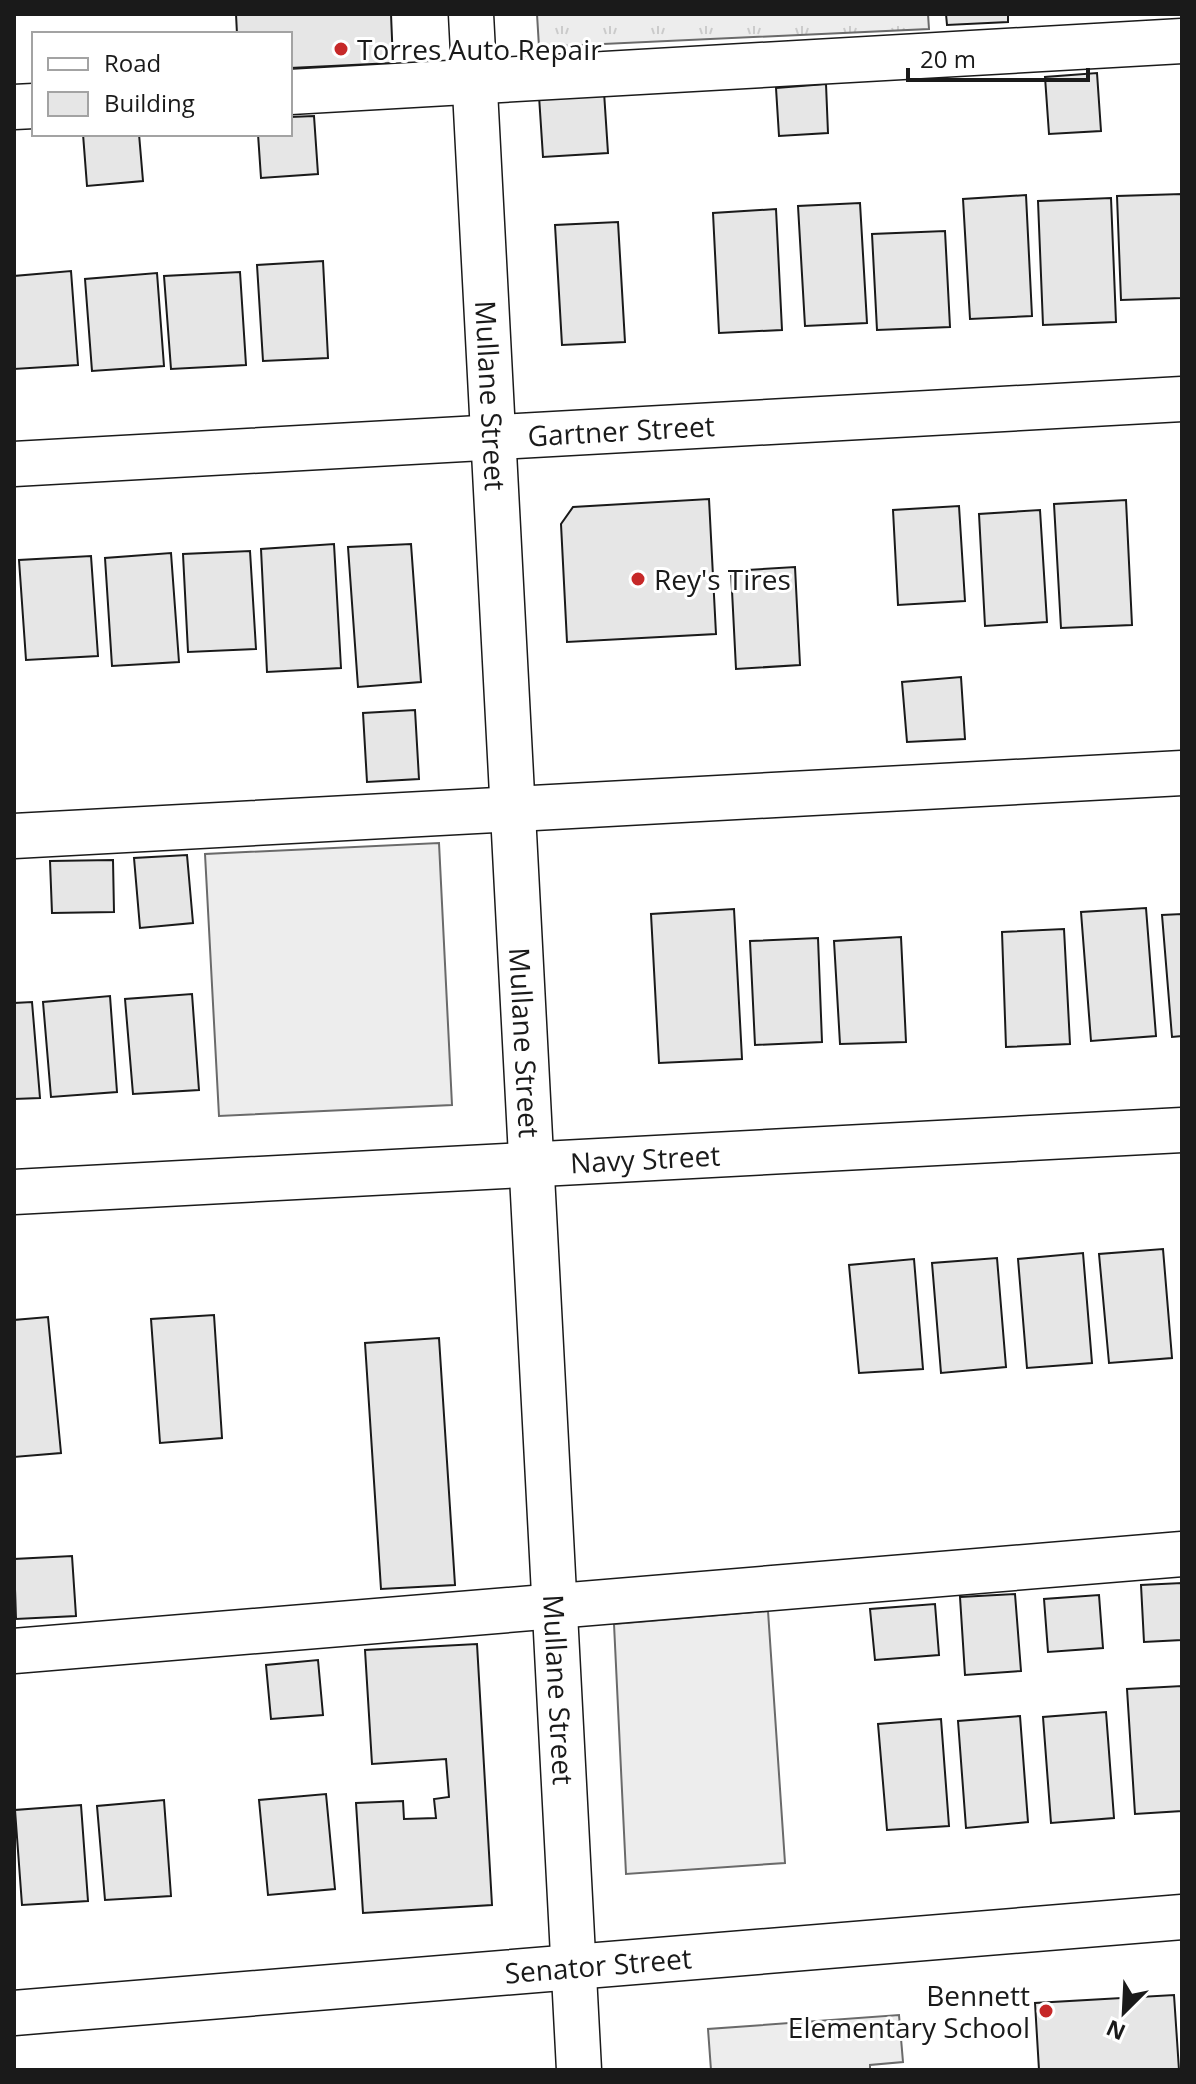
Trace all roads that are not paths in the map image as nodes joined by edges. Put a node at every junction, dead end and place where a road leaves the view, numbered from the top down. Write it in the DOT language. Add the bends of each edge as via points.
graph roads {
  1 [pos="471,14"];
  2 [pos="1182,41"];
  3 [pos="474,83"];
  4 [pos="292,92"];
  5 [pos="1182,399"];
  6 [pos="493,437"];
  7 [pos="14,464"];
  8 [pos="1182,773"];
  9 [pos="512,809"];
  10 [pos="14,836"];
  11 [pos="1182,1130"];
  12 [pos="530,1165"];
  13 [pos="14,1192"];
  14 [pos="1182,1554"];
  15 [pos="554,1606"];
  16 [pos="14,1651"];
  17 [pos="1182,1917"];
  18 [pos="574,1967"];
  19 [pos="14,2013"];
  20 [pos="579,2070"];
  1 -- 3 [label="street, Mullane Street"];
  2 -- 3 [label="street"];
  3 -- 4 [label="street"];
  3 -- 6 [label="street, Mullane Street"];
  5 -- 6 [label="street, Gartner Street"];
  6 -- 7 [label="street, Gartner Street"];
  6 -- 9 [label="street, Mullane Street"];
  8 -- 9 [label="street"];
  9 -- 10 [label="street"];
  9 -- 12 [label="street, Mullane Street"];
  11 -- 12 [label="street, Navy Street"];
  12 -- 13 [label="street, Navy Street"];
  12 -- 15 [label="street, Mullane Street"];
  14 -- 15 [label="street"];
  15 -- 16 [label="street"];
  15 -- 18 [label="street, Mullane Street"];
  17 -- 18 [label="street, Senator Street"];
  18 -- 19 [label="street, Senator Street"];
  18 -- 20 [label="street, Mullane Street"];
}
